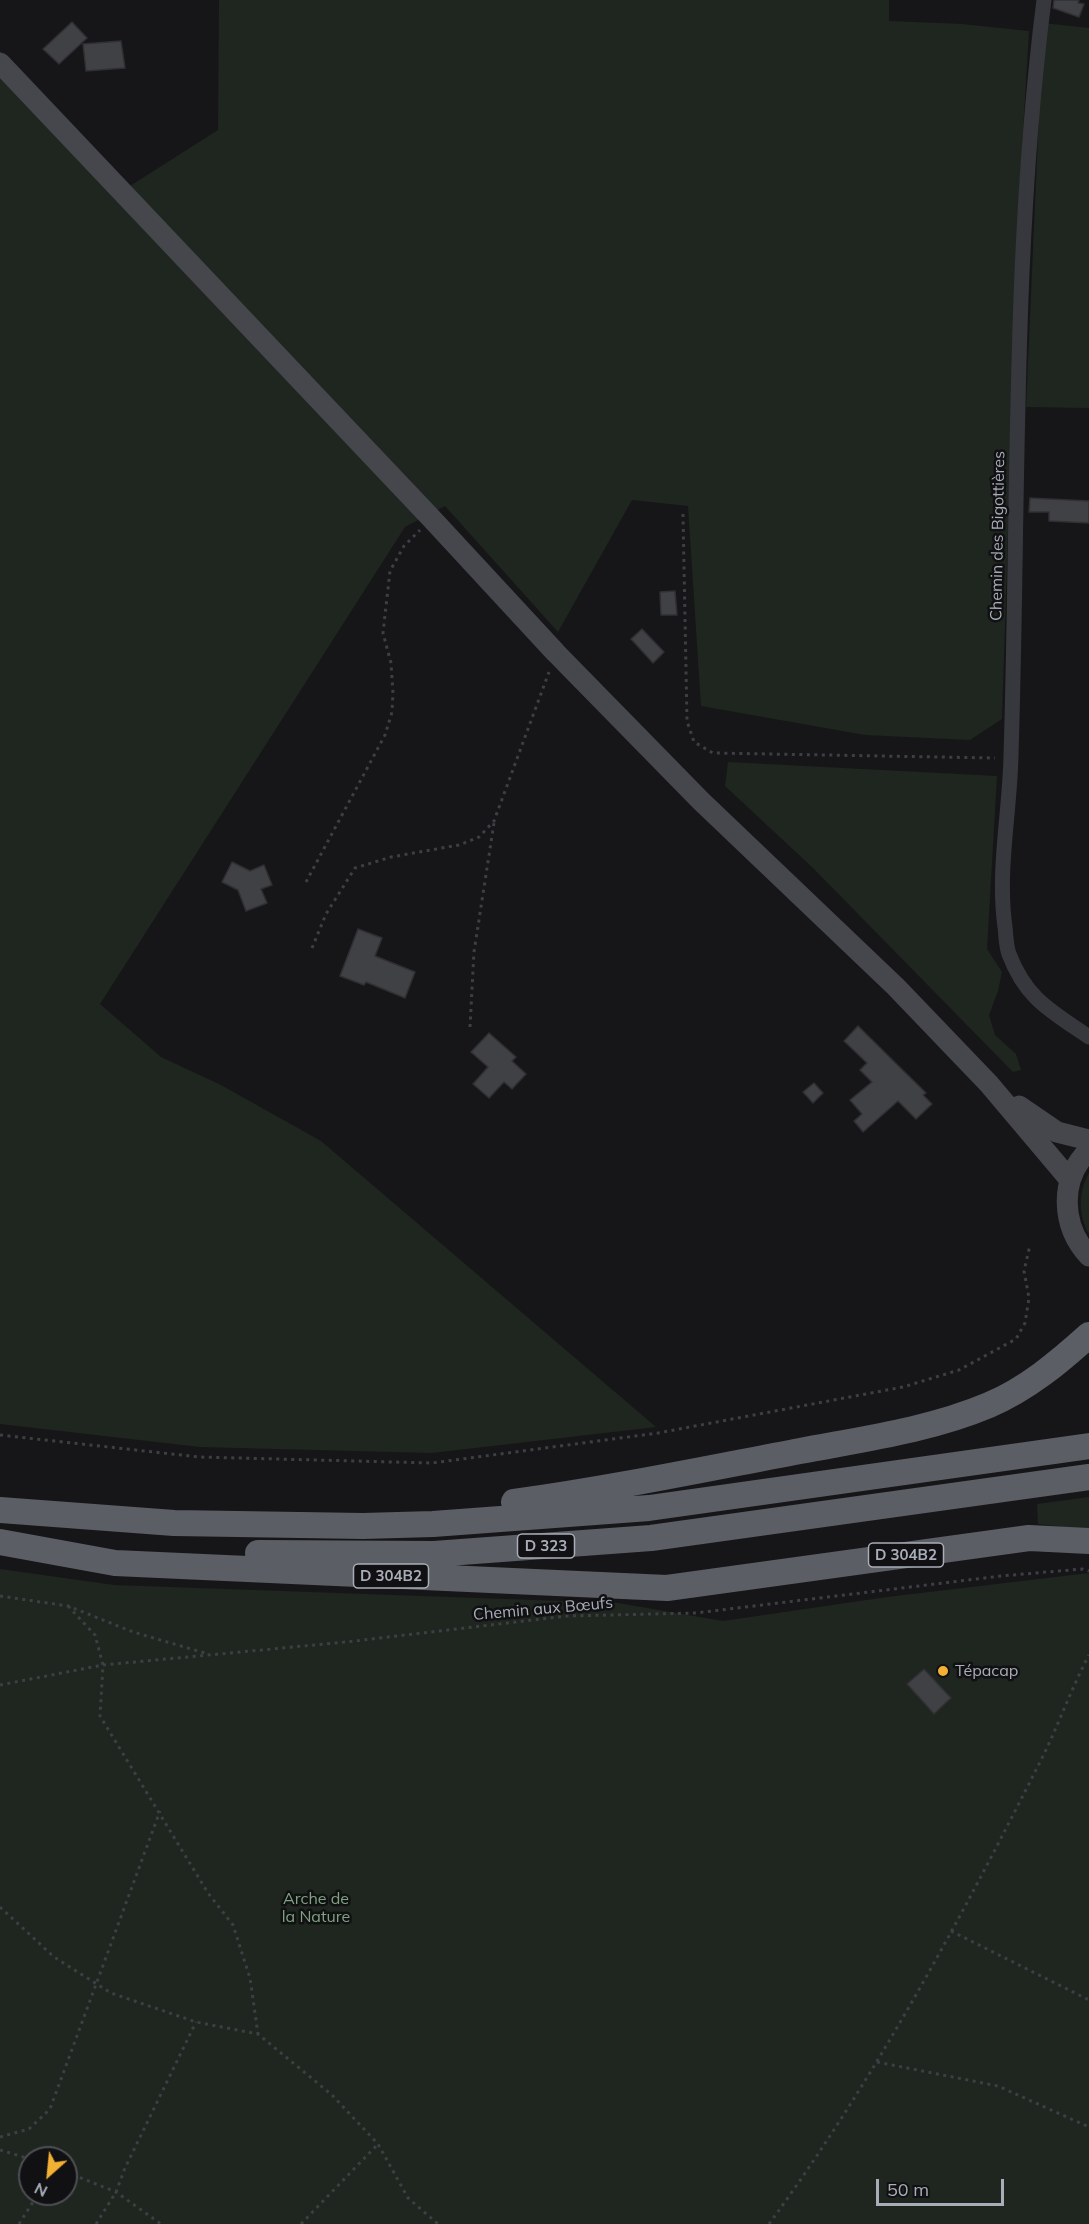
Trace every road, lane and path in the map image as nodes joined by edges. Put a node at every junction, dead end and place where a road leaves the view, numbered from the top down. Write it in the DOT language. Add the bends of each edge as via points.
graph roads {
  1 [pos="1044,0"];
  2 [pos="0,63"];
  3 [pos="683,514"];
  4 [pos="432,519"];
  5 [pos="556,653"];
  6 [pos="1011,759"];
  7 [pos="494,821"];
  8 [pos="306,882"];
  9 [pos="312,948"];
  10 [pos="470,1027"];
  11 [pos="1086,1029"];
  12 [pos="989,1084"];
  13 [pos="1089,1140"];
  14 [pos="1089,1150"];
  15 [pos="1070,1180"];
  16 [pos="1030,1245"];
  17 [pos="1089,1256"];
  18 [pos="1089,1335"];
  19 [pos="0,1435"];
  20 [pos="1089,1446"];
  21 [pos="1089,1477"];
  22 [pos="0,1510"];
  23 [pos="363,1526"];
  24 [pos="0,1537"];
  25 [pos="1089,1541"];
  26 [pos="0,1542"];
  27 [pos="1089,1571"];
  28 [pos="0,1596"];
  29 [pos="68,1606"];
  30 [pos="209,1655"];
  31 [pos="1089,1655"];
  32 [pos="103,1665"];
  33 [pos="0,1685"];
  34 [pos="160,1812"];
  35 [pos="0,1907"];
  36 [pos="951,1931"];
  37 [pos="97,1984"];
  38 [pos="1089,2000"];
  39 [pos="196,2022"];
  40 [pos="258,2034"];
  41 [pos="876,2061"];
  42 [pos="1089,2127"];
  43 [pos="0,2138"];
  44 [pos="378,2144"];
  45 [pos="0,2150"];
  46 [pos="18,2155"];
  47 [pos="78,2177"];
  48 [pos="116,2192"];
  49 [pos="30,2206"];
  50 [pos="18,2224"];
  51 [pos="96,2224"];
  52 [pos="161,2224"];
  53 [pos="301,2224"];
  54 [pos="438,2224"];
  55 [pos="769,2224"];
  1 -- 6 [label="street, Chemin des Bigottières" via="1024,206"];
  2 -- 4 [label="main road"];
  3 -- 6 [label="path" via="687,721 694,742 713,753"];
  4 -- 5 [label="main road"];
  4 -- 8 [label="path" via="404,546 390,571 383,633 393,693 385,735"];
  5 -- 7 [label="path"];
  5 -- 12 [label="main road" via="700,801 896,987"];
  6 -- 11 [label="street, Chemin des Bigottières" via="1001,900 1008,951 1024,987 1039,1003"];
  7 -- 9 [label="path" via="479,837 459,845 355,868 326,914"];
  7 -- 10 [label="path" via="474,952"];
  12 -- 13 [label="main road" via="1057,1132"];
  12 -- 15 [label="main road"];
  14 -- 15 [label="main road"];
  15 -- 17 [label="main road" via="1070,1226"];
  16 -- 19 [label="path" via="1024,1271 1029,1298 1025,1323 1016,1339 959,1371 903,1387 658,1433 432,1463 199,1457"];
  18 -- 23 [label="highway" via="1014,1394 946,1420 576,1493 433,1508"];
  20 -- 23 [label="highway, D 323" via="649,1508"];
  21 -- 24 [label="highway, D 323" via="651,1538 434,1554 193,1553"];
  22 -- 23 [label="highway, D 323" via="174,1523"];
  25 -- 26 [label="highway, D 304B2" via="1029,1538 667,1588 115,1563"];
  27 -- 30 [label="path, Chemin aux Bœufs" via="1001,1576 696,1613 567,1616"];
  28 -- 29 [label="path"];
  29 -- 30 [label="path"];
  29 -- 32 [label="path" via="95,1635"];
  30 -- 32 [label="path, Chemin aux Bœufs"];
  31 -- 36 [label="path" via="1045,1752"];
  32 -- 33 [label="path, Chemin aux Bœufs"];
  32 -- 34 [label="path" via="100,1716"];
  34 -- 37 [label="path"];
  34 -- 40 [label="path" via="208,1893 232,1925 250,1978"];
  35 -- 37 [label="path" via="54,1957"];
  36 -- 38 [label="path"];
  36 -- 41 [label="path"];
  37 -- 39 [label="path" via="111,1993"];
  37 -- 43 [label="path" via="50,2109 29,2129"];
  39 -- 40 [label="path"];
  39 -- 48 [label="path"];
  40 -- 44 [label="path" via="332,2095"];
  41 -- 42 [label="path" via="998,2086"];
  41 -- 55 [label="path"];
  44 -- 53 [label="path"];
  44 -- 54 [label="path" via="408,2198"];
  45 -- 46 [label="path"];
  47 -- 48 [label="path"];
  48 -- 51 [label="path"];
  48 -- 52 [label="path"];
  49 -- 50 [label="path"];
}
